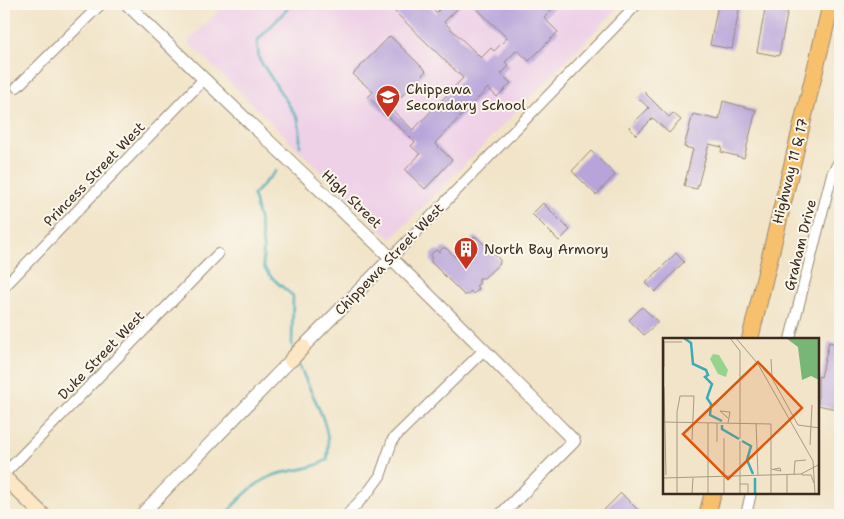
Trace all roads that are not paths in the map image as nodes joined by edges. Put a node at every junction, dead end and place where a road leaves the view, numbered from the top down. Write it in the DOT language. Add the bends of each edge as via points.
graph roads {
  1 [pos="101,4"];
  2 [pos="127,4"];
  3 [pos="637,4"];
  4 [pos="830,4"];
  5 [pos="204,80"];
  6 [pos="17,87"];
  7 [pos="840,160"];
  8 [pos="218,254"];
  9 [pos="391,258"];
  10 [pos="4,287"];
  11 [pos="750,338"];
  12 [pos="790,338"];
  13 [pos="303,347"];
  14 [pos="484,350"];
  15 [pos="290,360"];
  16 [pos="4,475"];
  17 [pos="713,494"];
  18 [pos="752,494"];
  19 [pos="43,515"];
  20 [pos="141,515"];
  21 [pos="347,515"];
  22 [pos="501,515"];
  23 [pos="707,515"];
  24 [pos="746,515"];
  1 -- 6 [label="street"];
  2 -- 5 [label="street, High Street"];
  3 -- 9 [label="street, Chippewa Street West"];
  4 -- 11 [label="highway, Highway 11 & 17"];
  5 -- 9 [label="street, High Street"];
  5 -- 10 [label="street, Princess Street West"];
  7 -- 12 [label="street, Graham Drive" via="832,174"];
  8 -- 16 [label="street, Duke Street West"];
  9 -- 13 [label="street, Chippewa Street West"];
  9 -- 14 [label="street, High Street"];
  13 -- 15 [label="main road, Chippewa Street West"];
  14 -- 21 [label="street" via="393,439 380,476"];
  14 -- 22 [label="street, High Street" via="574,441"];
  15 -- 20 [label="street, Chippewa Street West"];
  16 -- 19 [label="main road"];
  17 -- 23 [label="highway"];
  18 -- 24 [label="street"];
}
